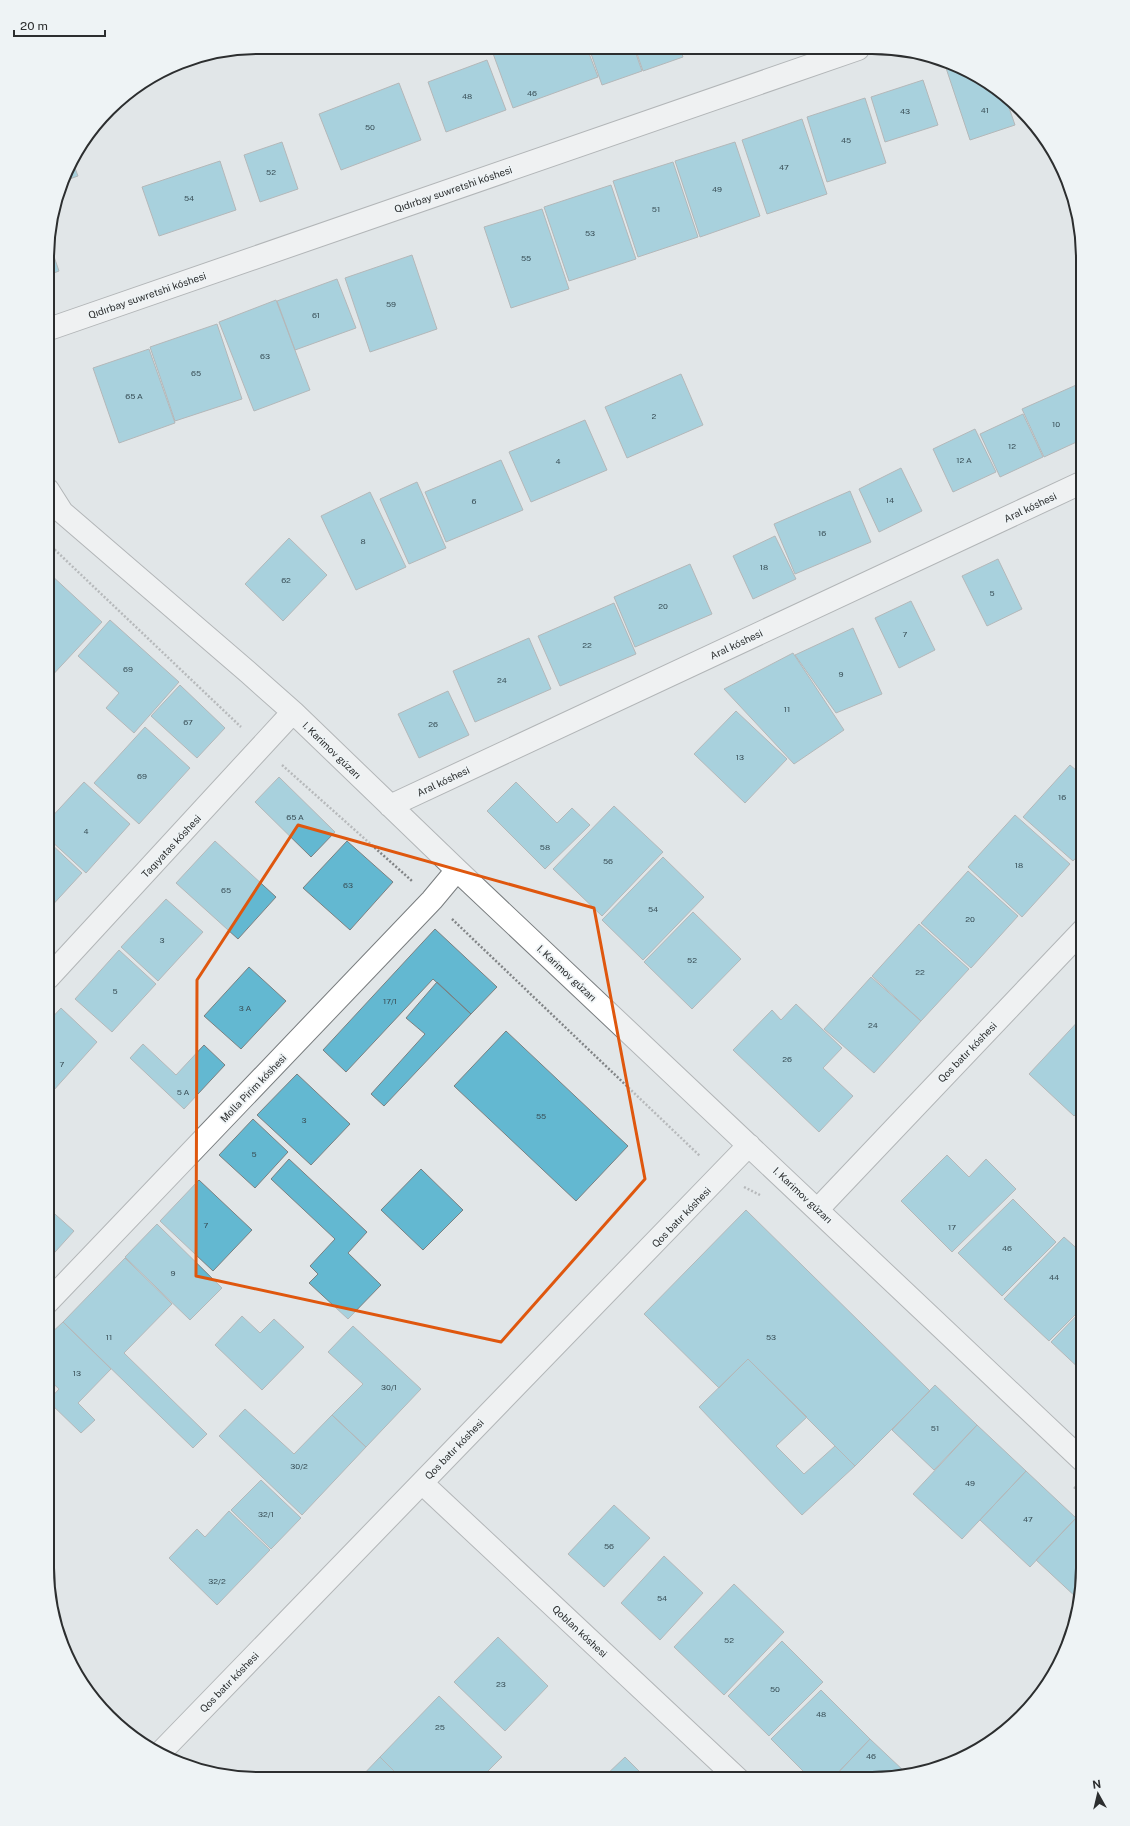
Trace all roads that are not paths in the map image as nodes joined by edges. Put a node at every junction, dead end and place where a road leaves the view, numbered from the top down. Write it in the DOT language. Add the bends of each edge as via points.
graph roads {
  1 [pos="844,54"];
  2 [pos="54,327"];
  3 [pos="1076,485"];
  4 [pos="55,514"];
  5 [pos="293,712"];
  6 [pos="390,806"];
  7 [pos="457,870"];
  8 [pos="1076,937"];
  9 [pos="54,972"];
  10 [pos="749,1145"];
  11 [pos="818,1209"];
  12 [pos="54,1296"];
  13 [pos="1076,1454"];
  14 [pos="422,1483"];
  15 [pos="164,1749"];
  16 [pos="731,1772"];
  1 -- 2 [label="street, Qıdırbay suwretshi kóshesi"];
  3 -- 6 [label="street, Aral kóshesi"];
  4 -- 5 [label="street, I. Karimov gúzarı" via="249,672"];
  5 -- 6 [label="street, I. Karimov gúzarı"];
  5 -- 9 [label="street, Taqıyatas kóshesi"];
  6 -- 7 [label="street, I. Karimov gúzarı"];
  7 -- 10 [label="street, I. Karimov gúzarı"];
  7 -- 12 [label="street, Molla Pirim kóshesi" via="432,900"];
  8 -- 11 [label="street, Qos batır kóshesi"];
  10 -- 11 [label="street, I. Karimov gúzarı"];
  10 -- 14 [label="street, Qos batır kóshesi"];
  11 -- 13 [label="street, I. Karimov gúzarı"];
  14 -- 15 [label="street, Qos batır kóshesi"];
  14 -- 16 [label="street, Qoblan kóshesi"];
}
